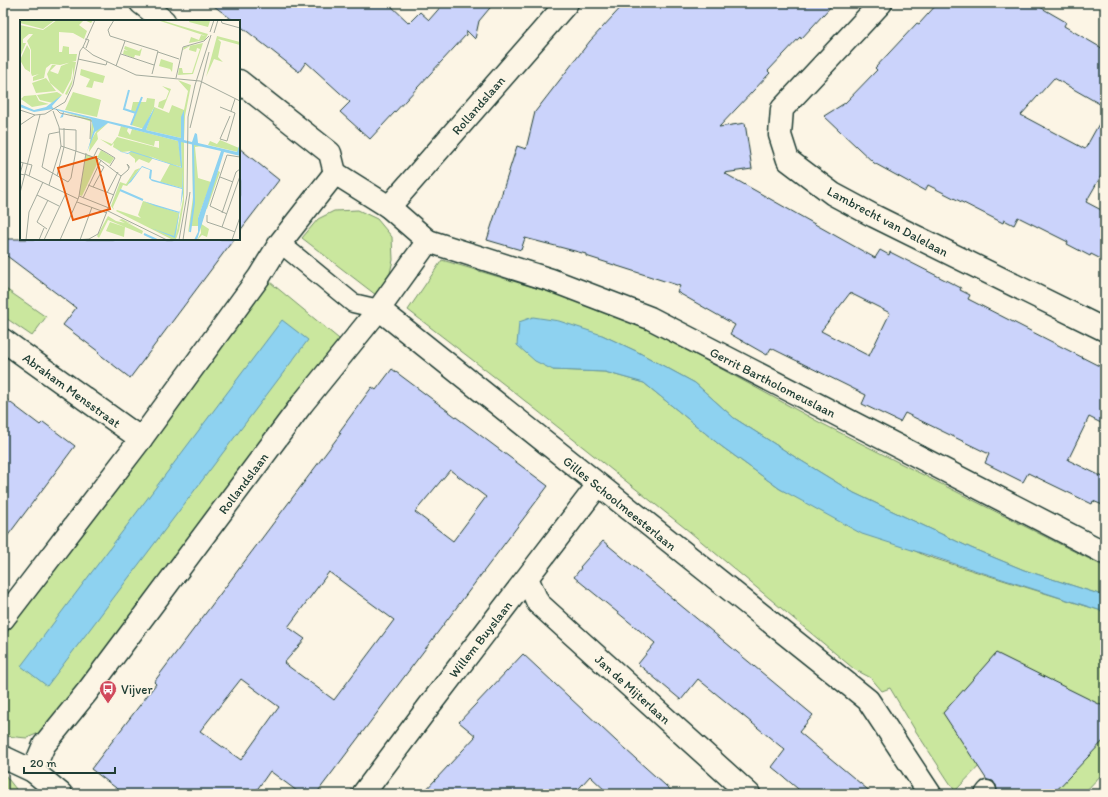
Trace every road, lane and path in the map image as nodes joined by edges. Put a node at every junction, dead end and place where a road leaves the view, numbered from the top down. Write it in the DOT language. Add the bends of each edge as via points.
graph roads {
  1 [pos="141,3"];
  2 [pos="567,3"];
  3 [pos="881,3"];
  4 [pos="163,20"];
  5 [pos="240,82"];
  6 [pos="335,173"];
  7 [pos="389,207"];
  8 [pos="428,241"];
  9 [pos="280,243"];
  10 [pos="379,310"];
  11 [pos="1105,330"];
  12 [pos="3,340"];
  13 [pos="142,439"];
  14 [pos="598,485"];
  15 [pos="1105,553"];
  16 [pos="527,578"];
  17 [pos="3,619"];
  18 [pos="3,757"];
  19 [pos="33,771"];
  20 [pos="61,794"];
  21 [pos="363,794"];
  22 [pos="748,794"];
  23 [pos="930,794"];
  1 -- 4 [label="street"];
  2 -- 7 [label="street, Rollandslaan"];
  3 -- 11 [label="street, Lambrecht van Dalelaan" via="782,109 780,135 788,160 833,194 874,216"];
  5 -- 6 [label="street" via="330,153"];
  6 -- 7 [label="street"];
  6 -- 9 [label="street"];
  7 -- 8 [label="street"];
  8 -- 10 [label="street, Rollandslaan"];
  8 -- 15 [label="street, Gerrit Bartholomeuslaan" via="551,280 650,318"];
  9 -- 10 [label="lane, Gilles Schoolmeesterlaan" via="353,303"];
  9 -- 13 [label="street" via="259,277"];
  10 -- 14 [label="street, Gilles Schoolmeesterlaan"];
  10 -- 19 [label="street, Rollandslaan" via="302,404 87,692 44,745"];
  12 -- 13 [label="street, Abraham Mensstraat"];
  13 -- 17 [label="street"];
  14 -- 16 [label="street, Willem Buyslaan"];
  14 -- 23 [label="street, Gilles Schoolmeesterlaan" via="868,700"];
  16 -- 21 [label="street, Willem Buyslaan"];
  16 -- 22 [label="street, Jan de Mijterlaan" via="538,603"];
  18 -- 19 [label="street"];
  19 -- 20 [label="street"];
}
